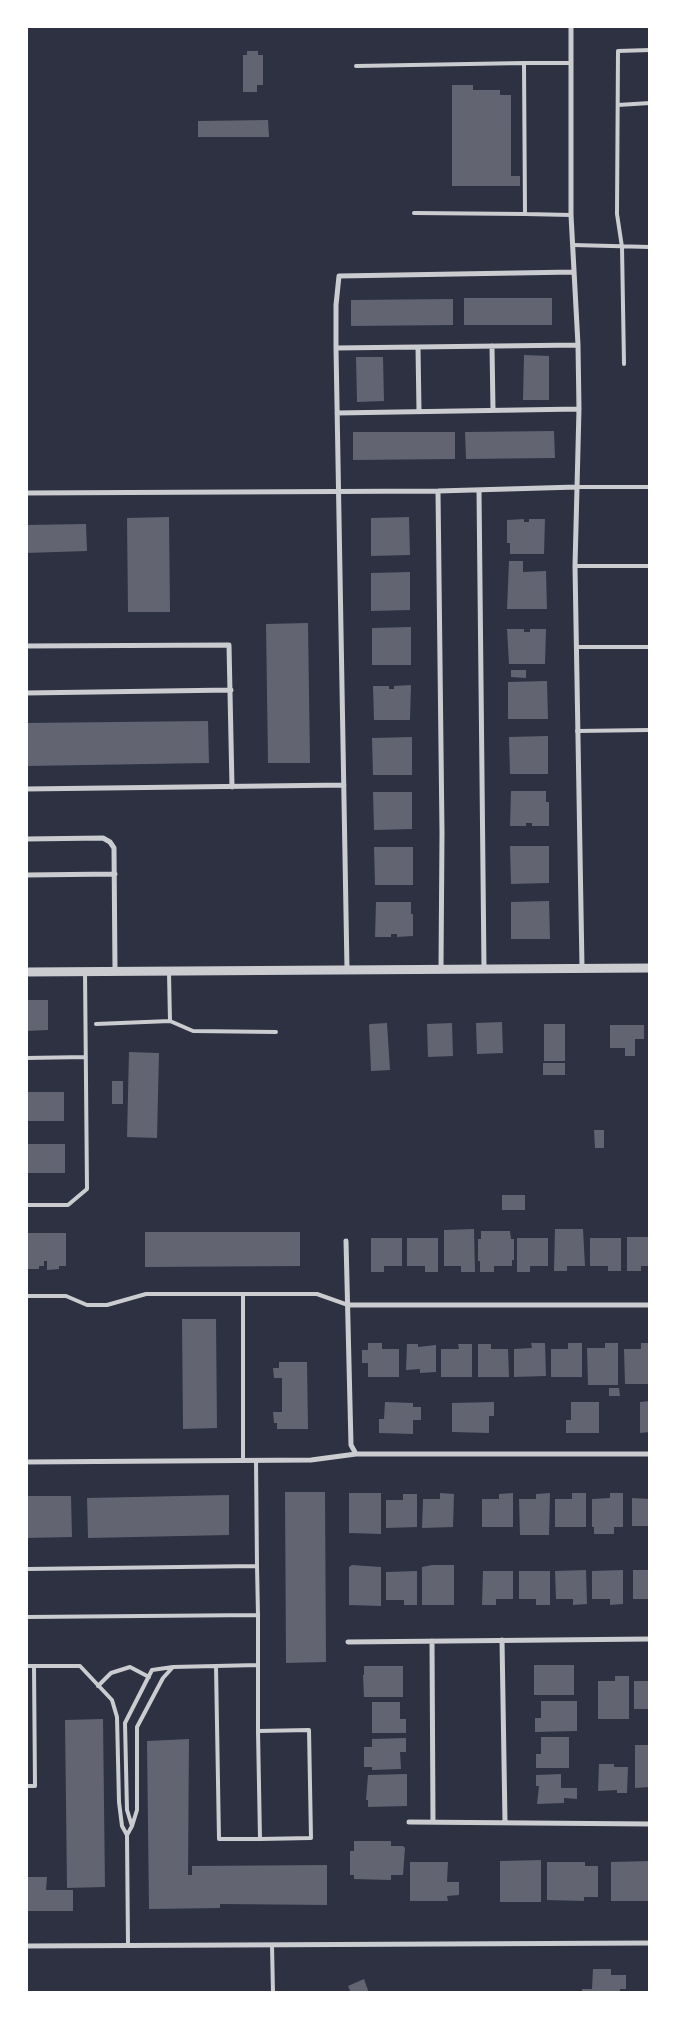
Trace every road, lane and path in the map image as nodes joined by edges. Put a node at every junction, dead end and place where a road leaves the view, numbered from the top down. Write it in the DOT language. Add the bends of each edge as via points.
graph roads {
  1 [pos="571,26"];
  2 [pos="650,50"];
  3 [pos="524,63"];
  4 [pos="571,63"];
  5 [pos="356,66"];
  6 [pos="650,104"];
  7 [pos="618,105"];
  8 [pos="414,213"];
  9 [pos="525,214"];
  10 [pos="571,215"];
  11 [pos="573,245"];
  12 [pos="650,246"];
  13 [pos="622,247"];
  14 [pos="574,272"];
  15 [pos="578,345"];
  16 [pos="492,346"];
  17 [pos="418,347"];
  18 [pos="336,348"];
  19 [pos="624,364"];
  20 [pos="579,409"];
  21 [pos="493,410"];
  22 [pos="419,411"];
  23 [pos="337,412"];
  24 [pos="577,487"];
  25 [pos="650,487"];
  26 [pos="479,490"];
  27 [pos="338,491"];
  28 [pos="438,491"];
  29 [pos="26,493"];
  30 [pos="575,566"];
  31 [pos="650,566"];
  32 [pos="26,646"];
  33 [pos="576,647"];
  34 [pos="650,647"];
  35 [pos="231,690"];
  36 [pos="26,693"];
  37 [pos="650,730"];
  38 [pos="577,731"];
  39 [pos="232,786"];
  40 [pos="344,786"];
  41 [pos="26,789"];
  42 [pos="26,839"];
  43 [pos="115,874"];
  44 [pos="26,875"];
  45 [pos="582,967"];
  46 [pos="441,968"];
  47 [pos="484,968"];
  48 [pos="650,968"];
  49 [pos="347,969"];
  50 [pos="115,970"];
  51 [pos="169,970"];
  52 [pos="85,971"];
  53 [pos="26,972"];
  54 [pos="170,1021"];
  55 [pos="96,1024"];
  56 [pos="276,1032"];
  57 [pos="86,1057"];
  58 [pos="26,1058"];
  59 [pos="26,1205"];
  60 [pos="346,1241"];
  61 [pos="243,1294"];
  62 [pos="26,1296"];
  63 [pos="348,1305"];
  64 [pos="650,1305"];
  65 [pos="356,1454"];
  66 [pos="650,1454"];
  67 [pos="243,1460"];
  68 [pos="256,1460"];
  69 [pos="26,1462"];
  70 [pos="256,1566"];
  71 [pos="26,1569"];
  72 [pos="258,1615"];
  73 [pos="26,1618"];
  74 [pos="650,1639"];
  75 [pos="502,1640"];
  76 [pos="432,1641"];
  77 [pos="348,1642"];
  78 [pos="258,1665"];
  79 [pos="26,1666"];
  80 [pos="34,1666"];
  81 [pos="216,1666"];
  82 [pos="173,1667"];
  83 [pos="149,1677"];
  84 [pos="98,1686"];
  85 [pos="258,1731"];
  86 [pos="26,1786"];
  87 [pos="409,1822"];
  88 [pos="433,1822"];
  89 [pos="505,1822"];
  90 [pos="650,1824"];
  91 [pos="132,1826"];
  92 [pos="127,1835"];
  93 [pos="260,1838"];
  94 [pos="650,1943"];
  95 [pos="128,1945"];
  96 [pos="272,1945"];
  97 [pos="26,1946"];
  98 [pos="273,1993"];
  1 -- 4 [label="street"];
  2 -- 7 [label="lane" via="618,51"];
  3 -- 4 [label="lane"];
  3 -- 5 [label="lane"];
  3 -- 9 [label="lane"];
  4 -- 10 [label="street"];
  6 -- 7 [label="lane"];
  7 -- 13 [label="lane" via="617,214"];
  8 -- 9 [label="lane"];
  9 -- 10 [label="lane"];
  10 -- 11 [label="street"];
  11 -- 13 [label="lane"];
  11 -- 14 [label="street"];
  12 -- 13 [label="lane"];
  13 -- 19 [label="lane"];
  14 -- 15 [label="street"];
  14 -- 18 [label="street" via="339,276"];
  15 -- 16 [label="street"];
  15 -- 20 [label="street"];
  16 -- 17 [label="street"];
  16 -- 21 [label="street"];
  17 -- 18 [label="street"];
  17 -- 22 [label="street"];
  18 -- 23 [label="street"];
  20 -- 21 [label="street"];
  20 -- 24 [label="street"];
  21 -- 22 [label="street"];
  22 -- 23 [label="street"];
  23 -- 27 [label="street"];
  24 -- 25 [label="lane"];
  24 -- 26 [label="street"];
  24 -- 30 [label="street"];
  26 -- 28 [label="street"];
  26 -- 47 [label="street"];
  27 -- 28 [label="street"];
  27 -- 29 [label="street"];
  27 -- 40 [label="street"];
  28 -- 46 [label="street"];
  30 -- 31 [label="lane"];
  30 -- 33 [label="street"];
  32 -- 35 [label="street" via="229,645"];
  33 -- 34 [label="lane"];
  33 -- 38 [label="street"];
  35 -- 36 [label="street"];
  35 -- 39 [label="street"];
  37 -- 38 [label="lane"];
  38 -- 45 [label="street"];
  39 -- 40 [label="street"];
  39 -- 41 [label="street"];
  40 -- 49 [label="street"];
  42 -- 43 [label="street" via="103,838 114,848"];
  43 -- 44 [label="street"];
  43 -- 50 [label="street"];
  45 -- 47 [label="street"];
  45 -- 48 [label="street"];
  46 -- 47 [label="street"];
  46 -- 49 [label="street"];
  49 -- 51 [label="street"];
  50 -- 51 [label="street"];
  50 -- 52 [label="street"];
  51 -- 54 [label="lane"];
  52 -- 53 [label="street"];
  52 -- 57 [label="lane"];
  54 -- 55 [label="lane"];
  54 -- 56 [label="lane" via="193,1031"];
  57 -- 58 [label="lane"];
  57 -- 59 [label="lane" via="87,1189 68,1205"];
  60 -- 63 [label="street"];
  61 -- 62 [label="lane" via="146,1294 107,1305 87,1305 66,1296"];
  61 -- 63 [label="lane" via="317,1294"];
  61 -- 67 [label="lane"];
  63 -- 64 [label="street"];
  63 -- 65 [label="street" via="352,1445"];
  65 -- 66 [label="street"];
  65 -- 68 [label="street" via="311,1460"];
  67 -- 68 [label="street"];
  67 -- 69 [label="street"];
  68 -- 70 [label="lane"];
  70 -- 71 [label="lane"];
  70 -- 72 [label="lane"];
  72 -- 73 [label="lane"];
  72 -- 78 [label="lane"];
  74 -- 75 [label="street"];
  75 -- 76 [label="street"];
  75 -- 89 [label="street"];
  76 -- 77 [label="street"];
  76 -- 88 [label="street"];
  78 -- 81 [label="lane"];
  78 -- 85 [label="lane"];
  79 -- 80 [label="lane"];
  80 -- 84 [label="lane" via="80,1666"];
  80 -- 86 [label="lane" via="35,1786"];
  81 -- 82 [label="lane"];
  81 -- 93 [label="lane" via="219,1839"];
  82 -- 83 [label="lane" via="152,1670"];
  82 -- 91 [label="lane" via="163,1678 137,1727 137,1810"];
  83 -- 84 [label="lane" via="130,1667 111,1673"];
  83 -- 91 [label="lane" via="125,1722 127,1810"];
  84 -- 92 [label="lane" via="112,1700 117,1717 119,1802 122,1826"];
  85 -- 93 [label="lane"];
  85 -- 93 [label="lane" via="309,1730 311,1838"];
  87 -- 88 [label="street"];
  88 -- 89 [label="street"];
  89 -- 90 [label="street"];
  91 -- 92 [label="lane"];
  92 -- 95 [label="lane"];
  94 -- 96 [label="street"];
  95 -- 96 [label="street"];
  95 -- 97 [label="street"];
  96 -- 98 [label="lane"];
}
